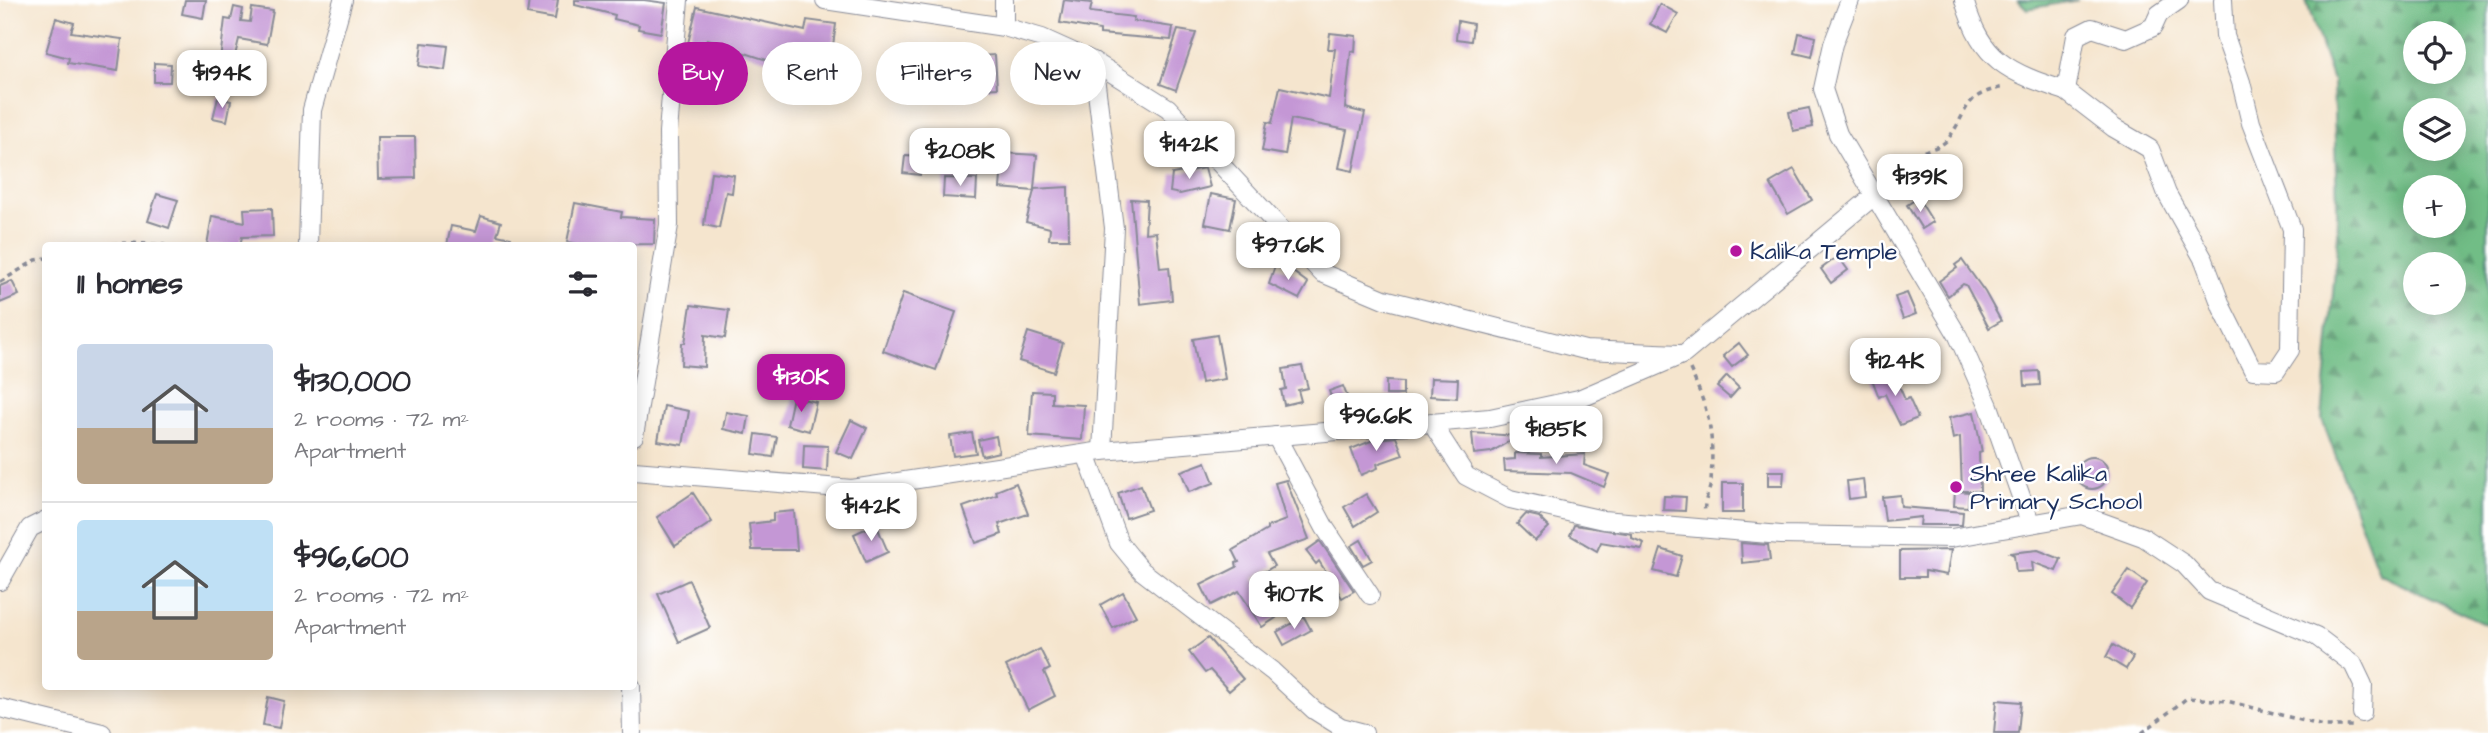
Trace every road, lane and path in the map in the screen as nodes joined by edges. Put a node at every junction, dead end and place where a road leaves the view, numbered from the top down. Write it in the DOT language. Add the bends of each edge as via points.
graph roads {
  1 [pos="343,0"];
  2 [pos="679,0"];
  3 [pos="825,0"];
  4 [pos="1004,0"];
  5 [pos="1850,0"];
  6 [pos="1964,0"];
  7 [pos="2179,0"];
  8 [pos="2222,0"];
  9 [pos="1004,27"];
  10 [pos="1051,42"];
  11 [pos="1106,69"];
  12 [pos="2026,75"];
  13 [pos="2066,91"];
  14 [pos="1099,105"];
  15 [pos="1875,195"];
  16 [pos="308,242"];
  17 [pos="42,259"];
  18 [pos="0,282"];
  19 [pos="1684,354"];
  20 [pos="637,418"];
  21 [pos="1431,422"];
  22 [pos="1276,436"];
  23 [pos="1094,452"];
  24 [pos="637,471"];
  25 [pos="42,522"];
  26 [pos="2030,522"];
  27 [pos="1707,530"];
  28 [pos="0,581"];
  29 [pos="1370,595"];
  30 [pos="631,690"];
  31 [pos="0,708"];
  32 [pos="2362,713"];
  33 [pos="102,733"];
  34 [pos="632,733"];
  35 [pos="1364,733"];
  36 [pos="2142,733"];
  1 -- 16 [label="street" via="312,110"];
  2 -- 20 [label="street" via="668,132 669,225"];
  3 -- 9 [label="street"];
  4 -- 9 [label="street"];
  5 -- 15 [label="street" via="1833,44 1824,89 1838,134"];
  6 -- 12 [label="street" via="1972,25 1997,62"];
  7 -- 13 [label="street" via="2159,14 2153,27 2126,39 2092,28 2076,36"];
  8 -- 13 [label="street" via="2225,36 2251,123 2292,229 2290,351 2276,370 2253,370 2204,260 2167,194 2150,149"];
  9 -- 10 [label="street"];
  11 -- 19 [label="street" via="1168,108 1322,273 1384,299 1585,350"];
  12 -- 13 [label="street"];
  12 -- 15 [label="path" via="2006,87 1981,91 1959,116 1947,140 1920,153"];
  14 -- 23 [label="street" via="1114,228"];
  15 -- 19 [label="street"];
  15 -- 26 [label="street" via="1975,370"];
  17 -- 18 [label="path"];
  19 -- 21 [label="street" via="1580,399 1490,418"];
  19 -- 27 [label="path" via="1712,428 1711,486 1703,503"];
  21 -- 22 [label="street"];
  21 -- 27 [label="street" via="1466,476 1510,499 1603,520"];
  22 -- 23 [label="street"];
  22 -- 29 [label="street" via="1325,528"];
  23 -- 24 [label="street" via="852,489"];
  23 -- 35 [label="street" via="1119,544 1142,571 1272,671 1314,710 1341,727"];
  25 -- 28 [label="street" via="30,528"];
  26 -- 27 [label="street" via="1951,538"];
  26 -- 32 [label="street" via="2082,515 2143,537 2184,564 2209,591 2316,636 2353,664 2363,685"];
  30 -- 34 [label="street"];
  31 -- 33 [label="street"];
  32 -- 36 [label="path" via="2351,729 2227,701 2187,698"];
}
